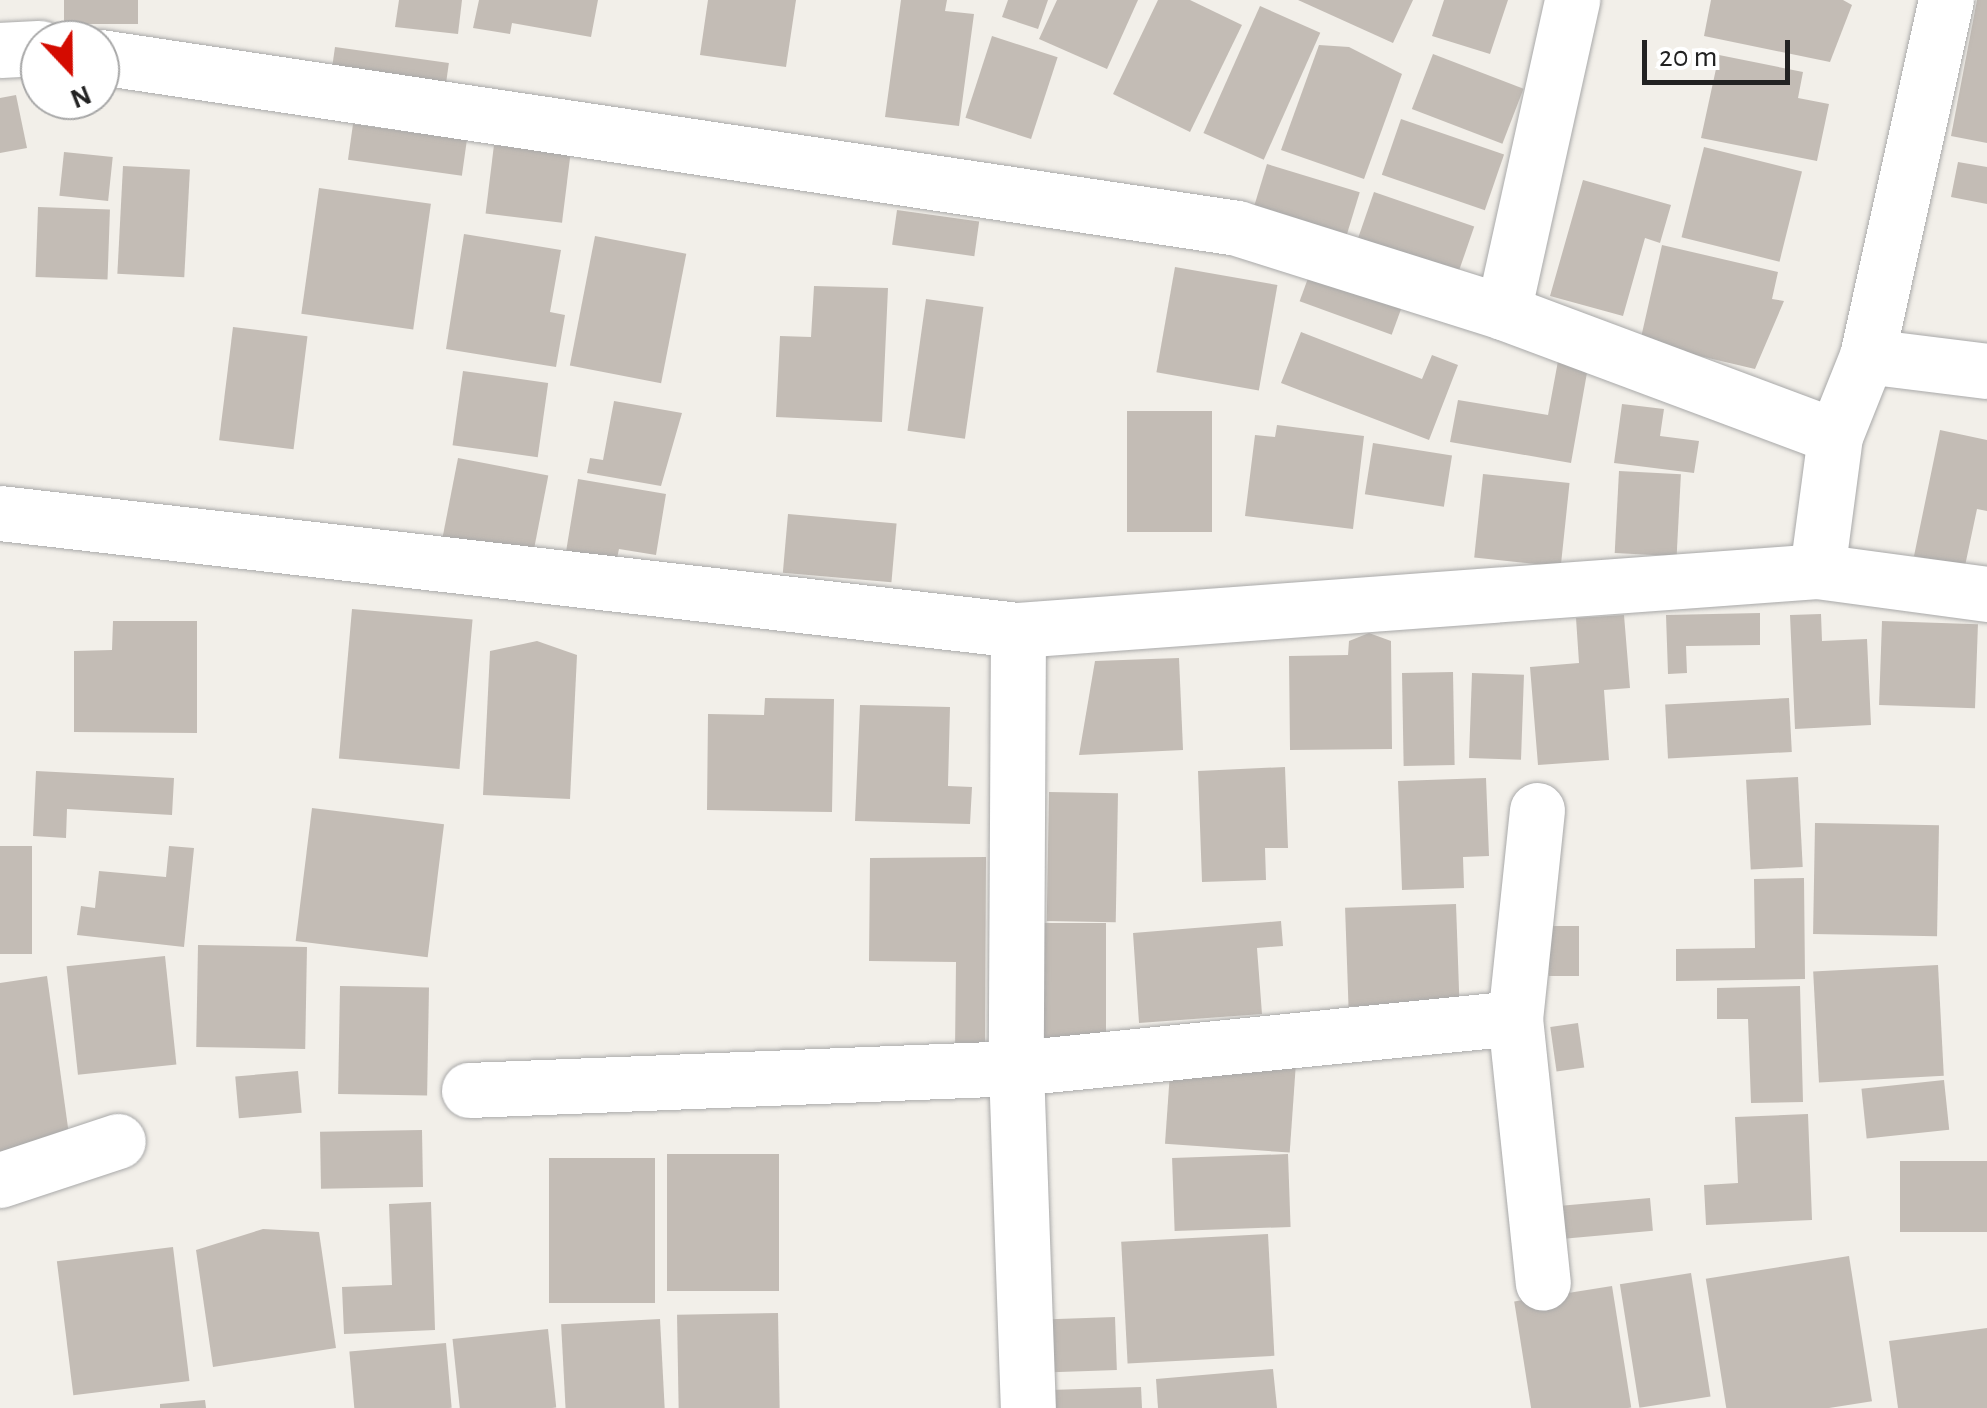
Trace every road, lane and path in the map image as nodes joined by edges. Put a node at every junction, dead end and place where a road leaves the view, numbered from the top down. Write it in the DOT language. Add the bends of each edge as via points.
graph roads {
  1 [pos="1572,0"];
  2 [pos="1946,0"];
  3 [pos="120,60"];
  4 [pos="1503,312"];
  5 [pos="1866,356"];
  6 [pos="1987,371"];
  7 [pos="1835,436"];
  8 [pos="0,513"];
  9 [pos="1817,571"];
  10 [pos="1987,594"];
  11 [pos="1018,630"];
  12 [pos="1537,810"];
  13 [pos="1516,1018"];
  14 [pos="1016,1068"];
  15 [pos="470,1090"];
  16 [pos="118,1141"];
  17 [pos="0,1180"];
  18 [pos="1543,1283"];
  19 [pos="1028,1408"];
  1 -- 4 [label="street"];
  2 -- 5 [label="street"];
  3 -- 4 [label="street" via="1237,228"];
  4 -- 7 [label="street"];
  5 -- 6 [label="street"];
  5 -- 7 [label="street"];
  7 -- 9 [label="street"];
  8 -- 11 [label="street"];
  9 -- 10 [label="street"];
  9 -- 11 [label="street"];
  11 -- 14 [label="street"];
  12 -- 13 [label="street"];
  13 -- 14 [label="street"];
  13 -- 18 [label="street"];
  14 -- 15 [label="street"];
  14 -- 19 [label="street"];
  16 -- 17 [label="street"];
}
